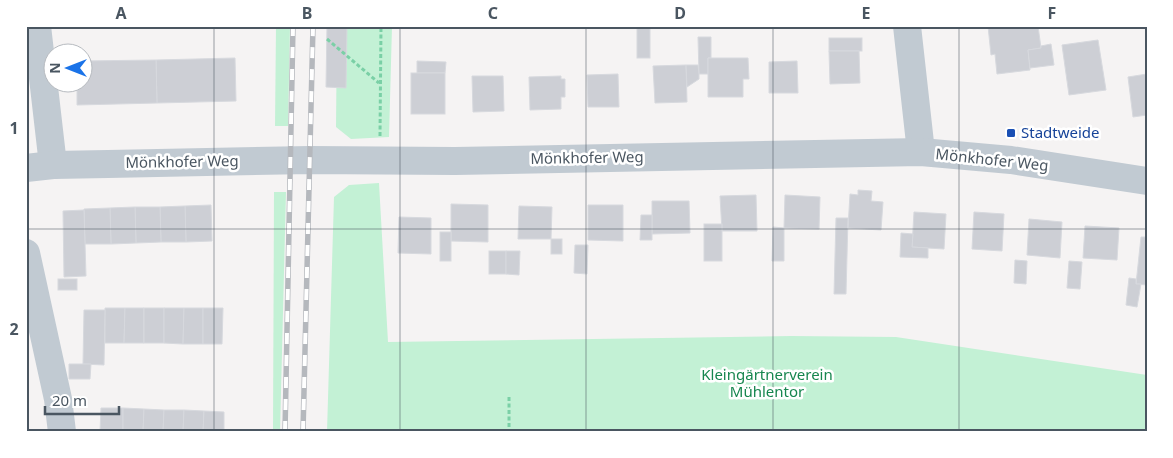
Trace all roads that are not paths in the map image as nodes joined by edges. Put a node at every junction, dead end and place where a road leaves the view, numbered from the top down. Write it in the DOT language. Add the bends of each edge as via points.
graph roads {
  1 [pos="37,26"];
  2 [pos="907,26"];
  3 [pos="921,152"];
  4 [pos="53,165"];
  5 [pos="26,168"];
  6 [pos="1147,181"];
  7 [pos="26,253"];
  8 [pos="62,432"];
  1 -- 4 [label="street"];
  2 -- 3 [label="street"];
  3 -- 4 [label="street, Mönkhofer Weg"];
  3 -- 6 [label="street, Mönkhofer Weg" via="1011,160"];
  4 -- 5 [label="street, Mönkhofer Weg"];
  7 -- 8 [label="street"];
}
